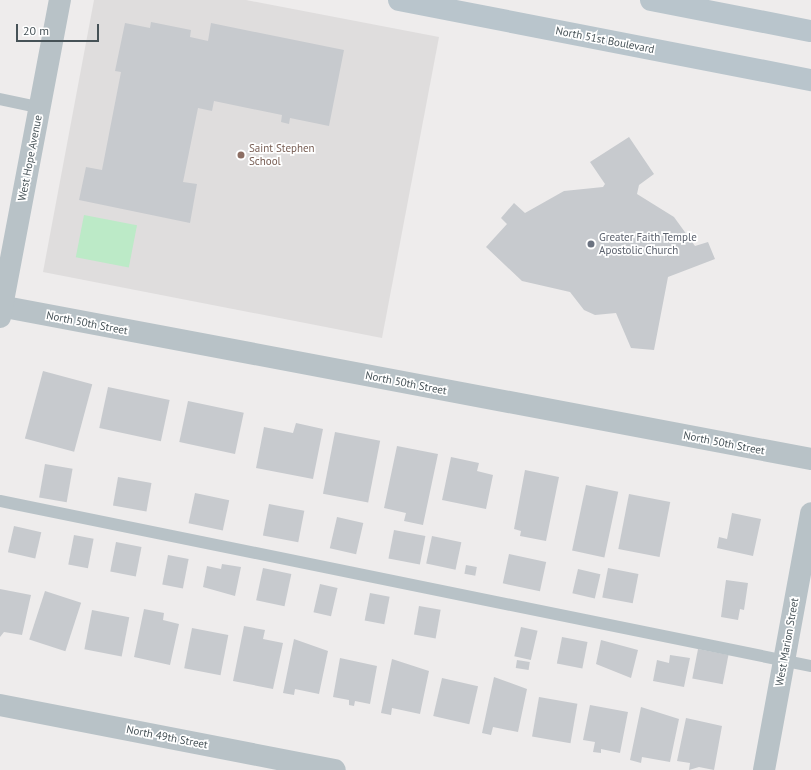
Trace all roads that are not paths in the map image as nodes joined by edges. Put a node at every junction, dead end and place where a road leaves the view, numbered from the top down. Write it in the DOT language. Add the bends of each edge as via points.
graph roads {
  1 [pos="60,0"];
  2 [pos="399,0"];
  3 [pos="651,0"];
  4 [pos="811,31"];
  5 [pos="811,80"];
  6 [pos="0,99"];
  7 [pos="40,107"];
  8 [pos="1,310"];
  9 [pos="811,459"];
  10 [pos="0,501"];
  11 [pos="811,514"];
  12 [pos="784,660"];
  13 [pos="811,666"];
  14 [pos="0,705"];
  15 [pos="335,770"];
  16 [pos="764,770"];
  1 -- 7 [label="street, West Hope Avenue"];
  2 -- 5 [label="street, North 51st Boulevard"];
  3 -- 4 [label="street"];
  6 -- 7 [label="lane"];
  7 -- 8 [label="street, West Hope Avenue"];
  8 -- 9 [label="street, North 50th Street"];
  10 -- 12 [label="lane"];
  11 -- 12 [label="street, West Marion Street"];
  12 -- 13 [label="lane"];
  12 -- 16 [label="street, West Marion Street"];
  14 -- 15 [label="street, North 49th Street"];
}
